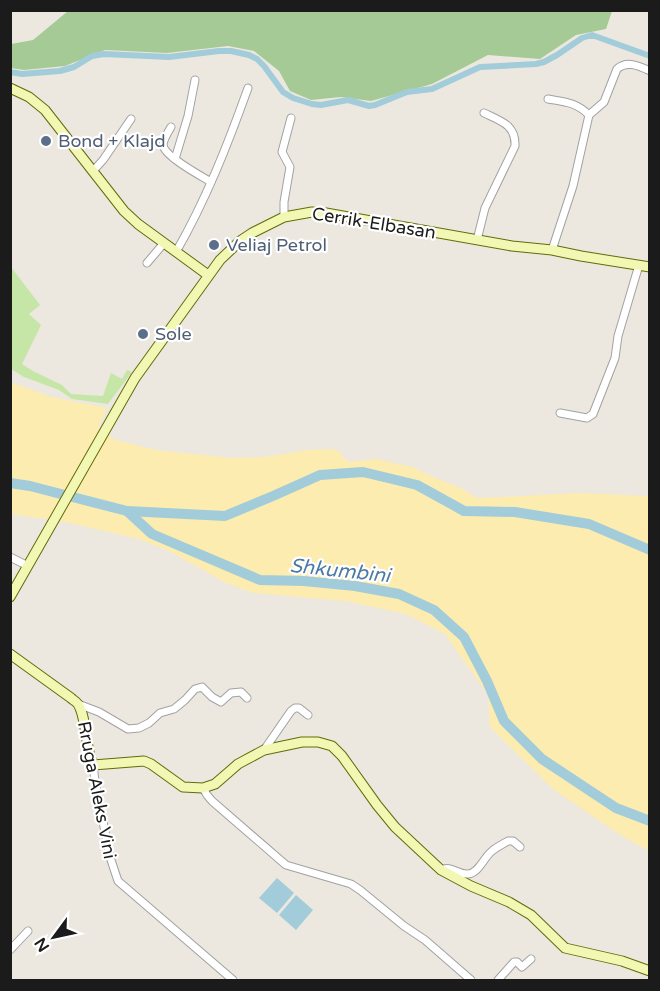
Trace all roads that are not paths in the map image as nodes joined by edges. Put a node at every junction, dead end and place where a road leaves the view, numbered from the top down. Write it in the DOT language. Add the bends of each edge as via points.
graph roads {
  1 [pos="650,71"];
  2 [pos="195,80"];
  3 [pos="10,88"];
  4 [pos="248,88"];
  5 [pos="548,99"];
  6 [pos="484,113"];
  7 [pos="589,115"];
  8 [pos="291,118"];
  9 [pos="131,119"];
  10 [pos="171,127"];
  11 [pos="175,159"];
  12 [pos="93,171"];
  13 [pos="211,182"];
  14 [pos="284,217"];
  15 [pos="477,240"];
  16 [pos="164,243"];
  17 [pos="552,250"];
  18 [pos="176,252"];
  19 [pos="147,263"];
  20 [pos="639,265"];
  21 [pos="650,267"];
  22 [pos="208,275"];
  23 [pos="560,412"];
  24 [pos="10,558"];
  25 [pos="28,566"];
  26 [pos="10,597"];
  27 [pos="10,654"];
  28 [pos="247,698"];
  29 [pos="78,704"];
  30 [pos="308,715"];
  31 [pos="264,750"];
  32 [pos="93,765"];
  33 [pos="203,788"];
  34 [pos="520,847"];
  35 [pos="441,870"];
  36 [pos="28,931"];
  37 [pos="10,950"];
  38 [pos="531,959"];
  39 [pos="650,971"];
  40 [pos="232,981"];
  41 [pos="471,981"];
  42 [pos="498,981"];
  1 -- 7 [label="street" via="621,65 604,102"];
  2 -- 11 [label="street"];
  3 -- 12 [label="main road" via="45,110"];
  4 -- 13 [label="street"];
  5 -- 7 [label="street" via="571,103"];
  6 -- 15 [label="street" via="507,124 515,146 485,208"];
  7 -- 17 [label="street" via="576,176"];
  8 -- 14 [label="street" via="282,152 290,167"];
  9 -- 12 [label="street"];
  10 -- 11 [label="street" via="163,145"];
  11 -- 13 [label="street"];
  12 -- 16 [label="main road" via="124,211"];
  13 -- 18 [label="street"];
  14 -- 15 [label="main road, Cerrik-Elbasan" via="326,213"];
  14 -- 22 [label="main road, Cerrik-Elbasan" via="240,241"];
  15 -- 17 [label="main road, Cerrik-Elbasan"];
  16 -- 18 [label="main road"];
  16 -- 19 [label="street"];
  17 -- 20 [label="main road, Cerrik-Elbasan"];
  18 -- 22 [label="main road"];
  20 -- 21 [label="main road, Cerrik-Elbasan"];
  20 -- 23 [label="street" via="615,358 593,414 587,418"];
  22 -- 25 [label="main road, Cerrik-Elbasan" via="135,378"];
  24 -- 25 [label="street"];
  25 -- 26 [label="main road"];
  27 -- 29 [label="main road, Rruga Aleks Vini"];
  28 -- 29 [label="street" via="241,692 231,693 221,702 202,687 174,710 160,713 139,728 128,729"];
  29 -- 32 [label="main road, Rruga Aleks Vini"];
  30 -- 31 [label="street" via="299,708 291,711"];
  31 -- 33 [label="main road"];
  31 -- 35 [label="main road" via="302,742 332,746 395,827"];
  32 -- 33 [label="main road" via="144,761 183,787"];
  32 -- 40 [label="street, Rruga Aleks Vini" via="118,882"];
  33 -- 41 [label="street" via="212,801 286,864 356,886"];
  34 -- 35 [label="street" via="508,840 490,852 470,874"];
  35 -- 39 [label="main road" via="531,915 565,948"];
  36 -- 37 [label="street"];
  38 -- 42 [label="street" via="522,967 514,962"];
}
